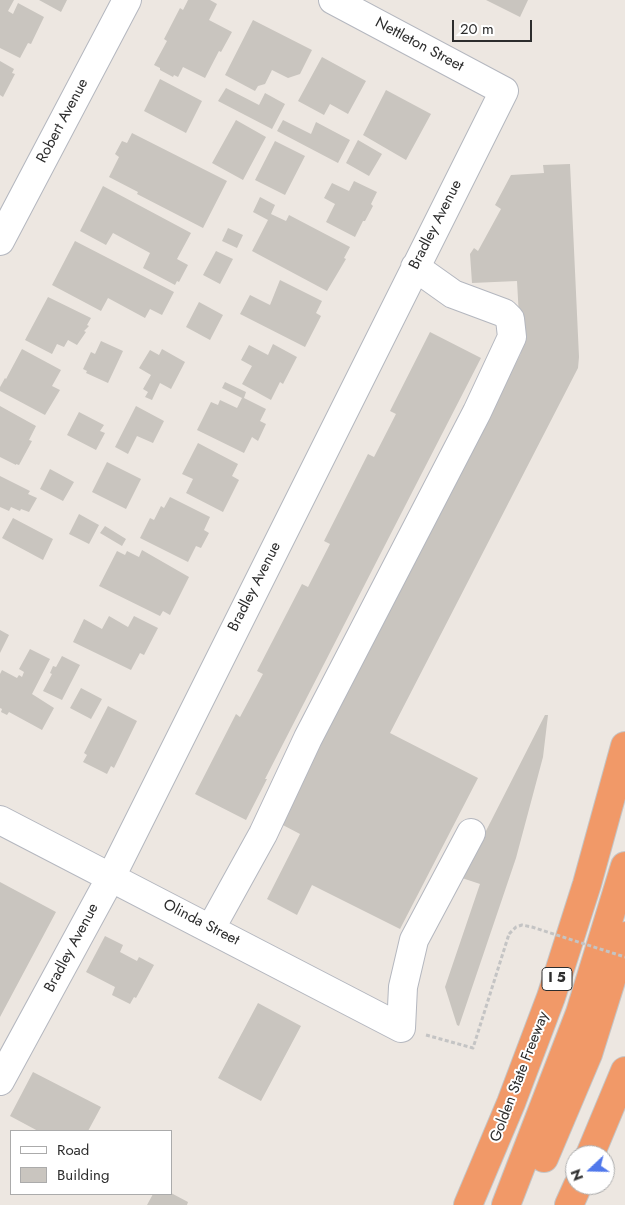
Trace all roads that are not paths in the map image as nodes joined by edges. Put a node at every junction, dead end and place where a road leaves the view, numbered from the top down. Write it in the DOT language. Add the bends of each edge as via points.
graph roads {
  1 [pos="127,0"];
  2 [pos="333,0"];
  3 [pos="504,91"];
  4 [pos="0,242"];
  5 [pos="415,267"];
  6 [pos="625,746"];
  7 [pos="0,820"];
  8 [pos="471,834"];
  9 [pos="625,866"];
  10 [pos="111,876"];
  11 [pos="211,928"];
  12 [pos="625,936"];
  13 [pos="625,1071"];
  14 [pos="0,1081"];
  15 [pos="594,1145"];
  16 [pos="468,1205"];
  17 [pos="506,1205"];
  18 [pos="524,1205"];
  1 -- 4 [label="street, Robert Avenue"];
  2 -- 3 [label="street, Nettleton Street"];
  3 -- 5 [label="street, Bradley Avenue"];
  5 -- 10 [label="street, Bradley Avenue"];
  5 -- 11 [label="street" via="454,294 504,313 510,319 512,337 468,429 321,712 263,834"];
  6 -- 16 [label="highway, Golden State Freeway / I 5" via="587,884 551,997"];
  7 -- 10 [label="street, Olinda Street"];
  8 -- 11 [label="street, Olinda Street" via="414,940 403,987 401,1028"];
  9 -- 17 [label="highway" via="580,1013"];
  10 -- 11 [label="street, Olinda Street"];
  10 -- 14 [label="street, Bradley Avenue"];
  12 -- 18 [label="highway" via="588,1054"];
  13 -- 15 [label="highway"];
}
